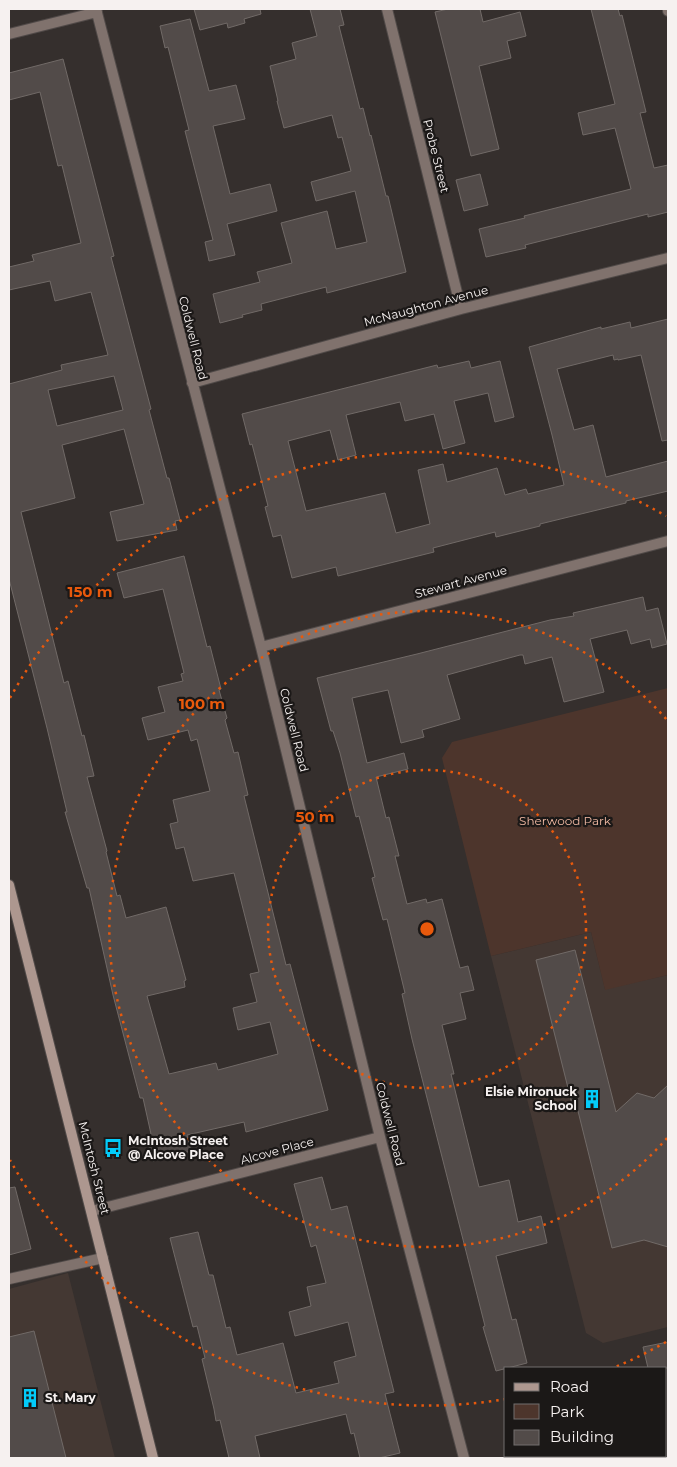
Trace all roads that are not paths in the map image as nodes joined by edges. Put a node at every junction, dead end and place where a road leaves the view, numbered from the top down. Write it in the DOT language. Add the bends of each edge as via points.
graph roads {
  1 [pos="387,9"];
  2 [pos="97,10"];
  3 [pos="9,34"];
  4 [pos="668,258"];
  5 [pos="461,309"];
  6 [pos="192,383"];
  7 [pos="668,541"];
  8 [pos="261,647"];
  9 [pos="9,885"];
  10 [pos="380,1137"];
  11 [pos="92,1211"];
  12 [pos="103,1258"];
  13 [pos="9,1279"];
  14 [pos="154,1458"];
  15 [pos="464,1458"];
  1 -- 5 [label="street, Probe Street"];
  2 -- 3 [label="street"];
  2 -- 6 [label="street, Coldwell Road"];
  4 -- 5 [label="street, McNaughton Avenue"];
  5 -- 6 [label="street, McNaughton Avenue"];
  6 -- 8 [label="street, Coldwell Road"];
  7 -- 8 [label="street, Stewart Avenue"];
  8 -- 10 [label="street, Coldwell Road"];
  9 -- 11 [label="street, McIntosh Street"];
  10 -- 11 [label="street, Alcove Place"];
  10 -- 15 [label="street, Coldwell Road"];
  11 -- 12 [label="street, McIntosh Street"];
  12 -- 13 [label="street"];
  12 -- 14 [label="street, McIntosh Street"];
}
